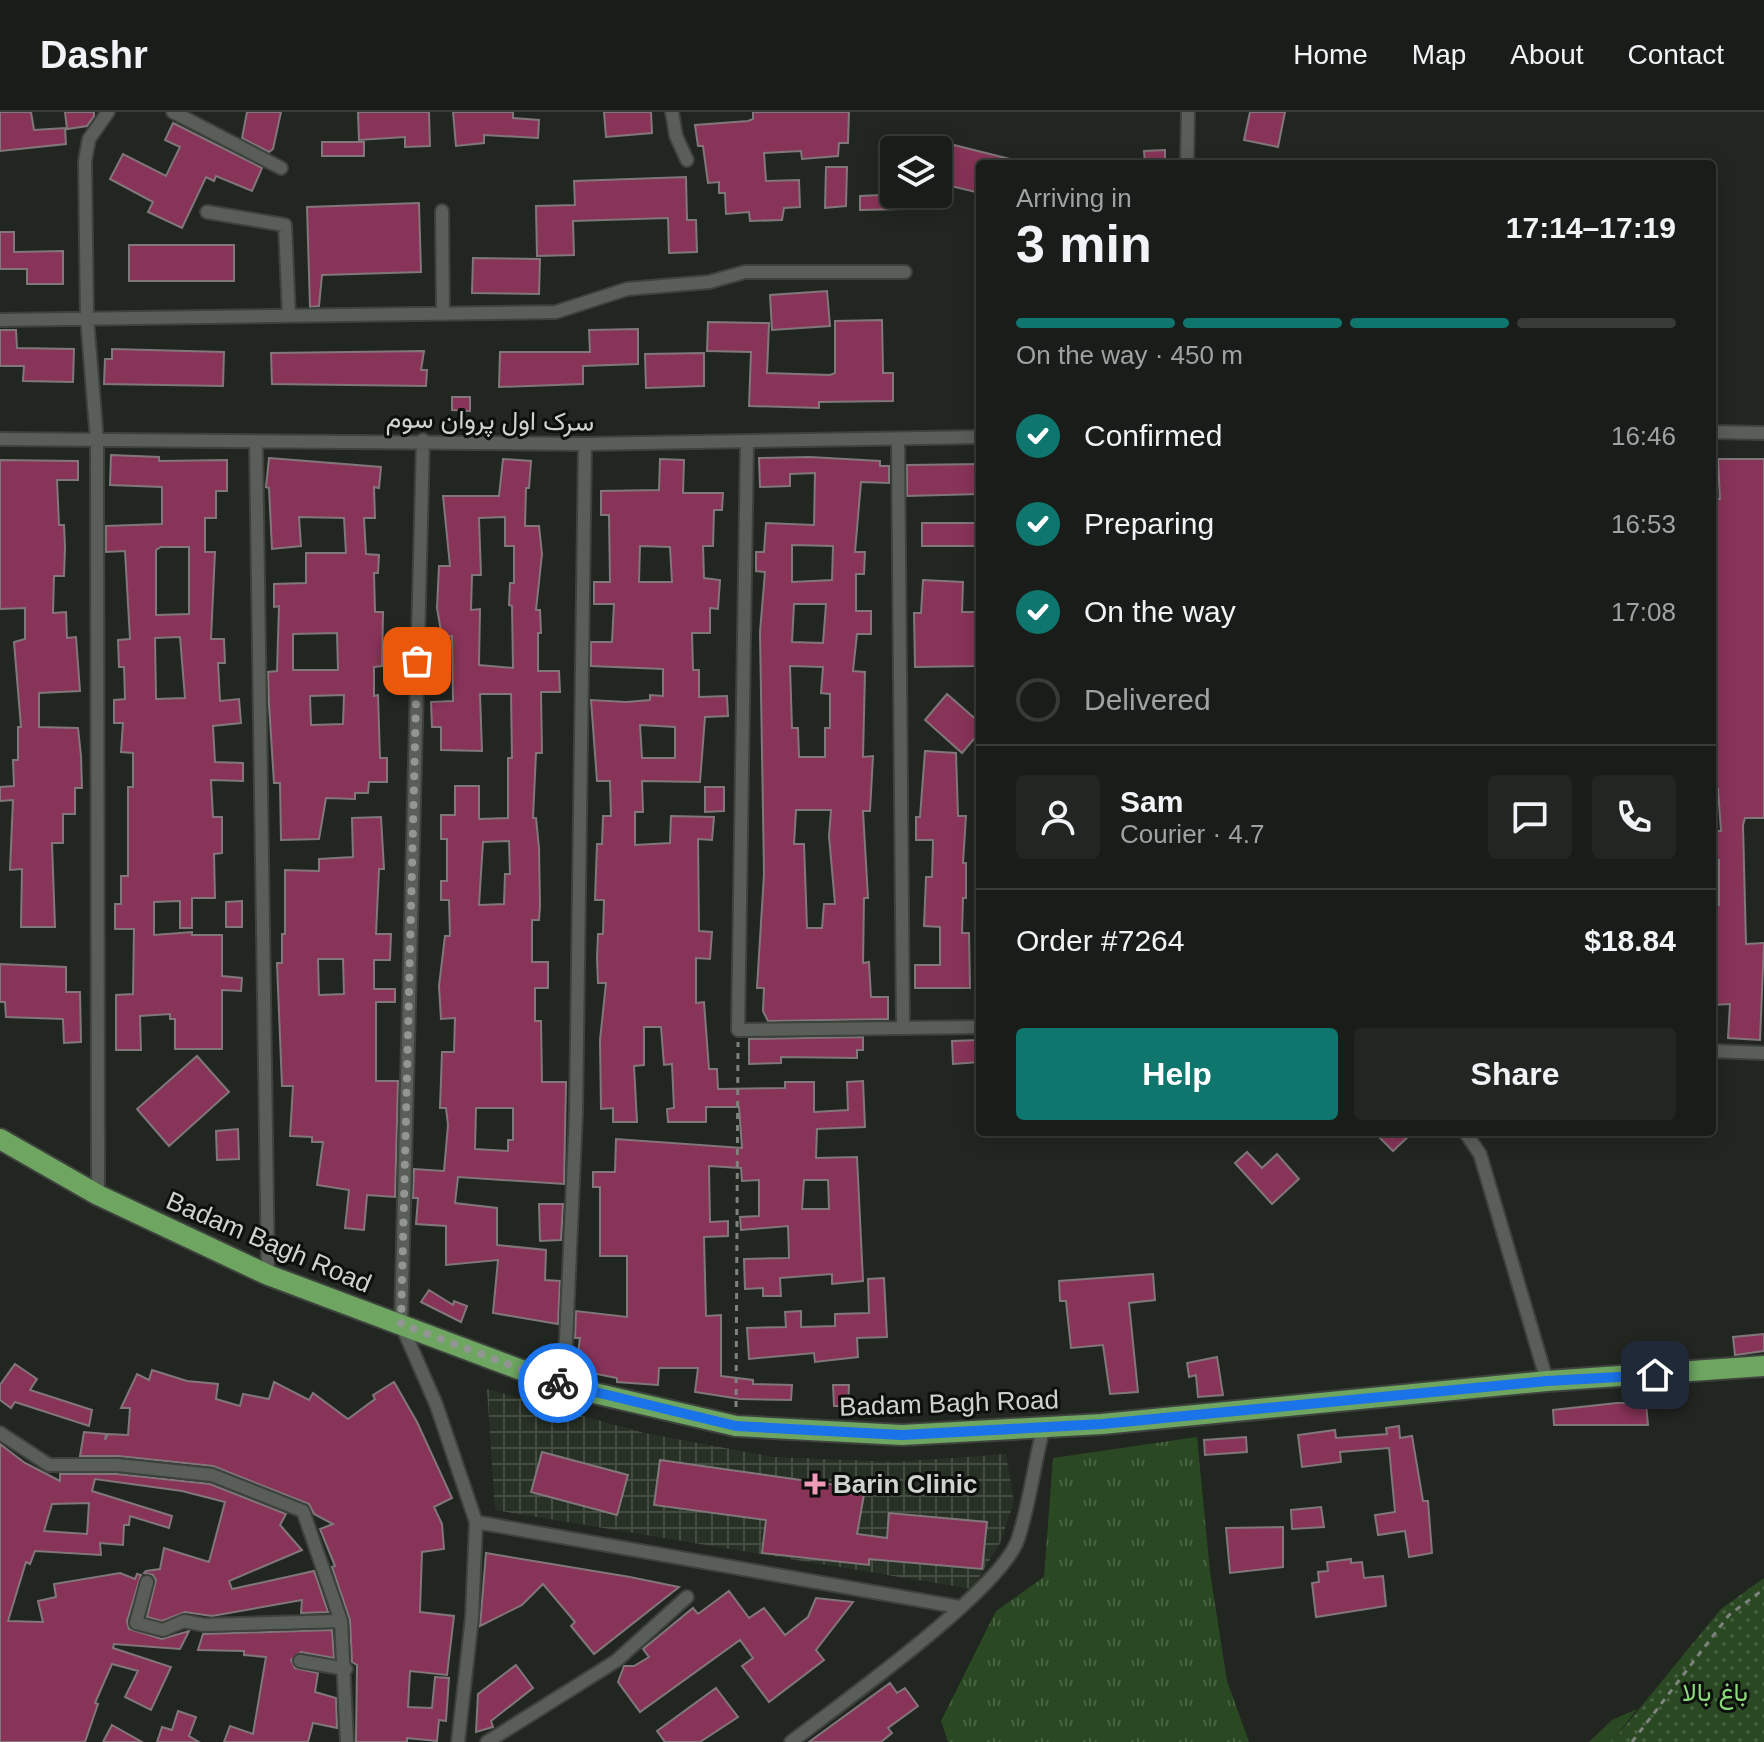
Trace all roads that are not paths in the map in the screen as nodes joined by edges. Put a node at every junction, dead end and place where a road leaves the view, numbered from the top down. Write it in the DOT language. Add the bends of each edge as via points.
graph roads {
  1 [pos="108,112"];
  2 [pos="173,112"];
  3 [pos="672,112"];
  4 [pos="1188,112"];
  5 [pos="687,160"];
  6 [pos="1187,160"];
  7 [pos="281,168"];
  8 [pos="442,211"];
  9 [pos="207,212"];
  10 [pos="905,272"];
  11 [pos="443,314"];
  12 [pos="289,316"];
  13 [pos="87,318"];
  14 [pos="0,320"];
  15 [pos="1716,432"];
  16 [pos="1764,433"];
  17 [pos="976,437"];
  18 [pos="0,439"];
  19 [pos="423,440"];
  20 [pos="898,440"];
  21 [pos="97,441"];
  22 [pos="256,443"];
  23 [pos="747,443"];
  24 [pos="585,444"];
  25 [pos="976,1027"];
  26 [pos="903,1028"];
  27 [pos="1716,1051"];
  28 [pos="1764,1053"];
  29 [pos="1468,1136"];
  30 [pos="0,1139"];
  31 [pos="98,1195"];
  32 [pos="268,1275"];
  33 [pos="401,1324"];
  34 [pos="1764,1366"];
  35 [pos="1547,1381"];
  36 [pos="564,1386"];
  37 [pos="1044,1426"];
  38 [pos="0,1433"];
  39 [pos="476,1522"];
  40 [pos="147,1582"];
  41 [pos="687,1597"];
  42 [pos="959,1607"];
  43 [pos="341,1621"];
  44 [pos="300,1661"];
  45 [pos="346,1669"];
  46 [pos="347,1742"];
  47 [pos="458,1742"];
  48 [pos="487,1742"];
  49 [pos="791,1742"];
  1 -- 13 [label="street" via="89,139 85,161"];
  2 -- 7 [label="street"];
  3 -- 5 [label="street"];
  4 -- 6 [label="street"];
  8 -- 11 [label="street"];
  9 -- 12 [label="street" via="285,225"];
  10 -- 11 [label="street" via="745,272 709,282 627,289 556,312"];
  11 -- 12 [label="street"];
  12 -- 13 [label="street"];
  13 -- 14 [label="street"];
  13 -- 21 [label="street"];
  15 -- 16 [label="street"];
  17 -- 20 [label="street, سرک اول پروان سوم"];
  18 -- 21 [label="street, سرک اول پروان سوم"];
  19 -- 22 [label="street, سرک اول پروان سوم"];
  19 -- 24 [label="street, سرک اول پروان سوم"];
  19 -- 33 [label="street"];
  20 -- 23 [label="street, سرک اول پروان سوم"];
  20 -- 26 [label="street"];
  21 -- 22 [label="street, سرک اول پروان سوم"];
  21 -- 31 [label="street"];
  22 -- 32 [label="street"];
  23 -- 24 [label="street, سرک اول پروان سوم"];
  23 -- 26 [label="street" via="738,1030"];
  24 -- 36 [label="street" via="576,1113"];
  25 -- 26 [label="street"];
  27 -- 28 [label="street"];
  29 -- 35 [label="street" via="1480,1154"];
  30 -- 31 [label="main road, Badam Bagh Road"];
  31 -- 32 [label="main road, Badam Bagh Road"];
  32 -- 33 [label="main road, Badam Bagh Road"];
  33 -- 36 [label="main road, Badam Bagh Road"];
  33 -- 39 [label="street" via="436,1404"];
  34 -- 35 [label="main road, Badam Bagh Road"];
  35 -- 37 [label="main road, Badam Bagh Road"];
  36 -- 37 [label="main road, Badam Bagh Road" via="736,1426 902,1435"];
  37 -- 42 [label="street" via="1018,1542 985,1585"];
  38 -- 43 [label="street" via="49,1465 117,1465 212,1475 303,1511"];
  39 -- 42 [label="street"];
  39 -- 47 [label="street"];
  40 -- 43 [label="street" via="136,1623 163,1630 184,1621"];
  41 -- 48 [label="street" via="616,1661"];
  42 -- 49 [label="street"];
  43 -- 45 [label="street"];
  44 -- 45 [label="street"];
  45 -- 46 [label="street"];
}
